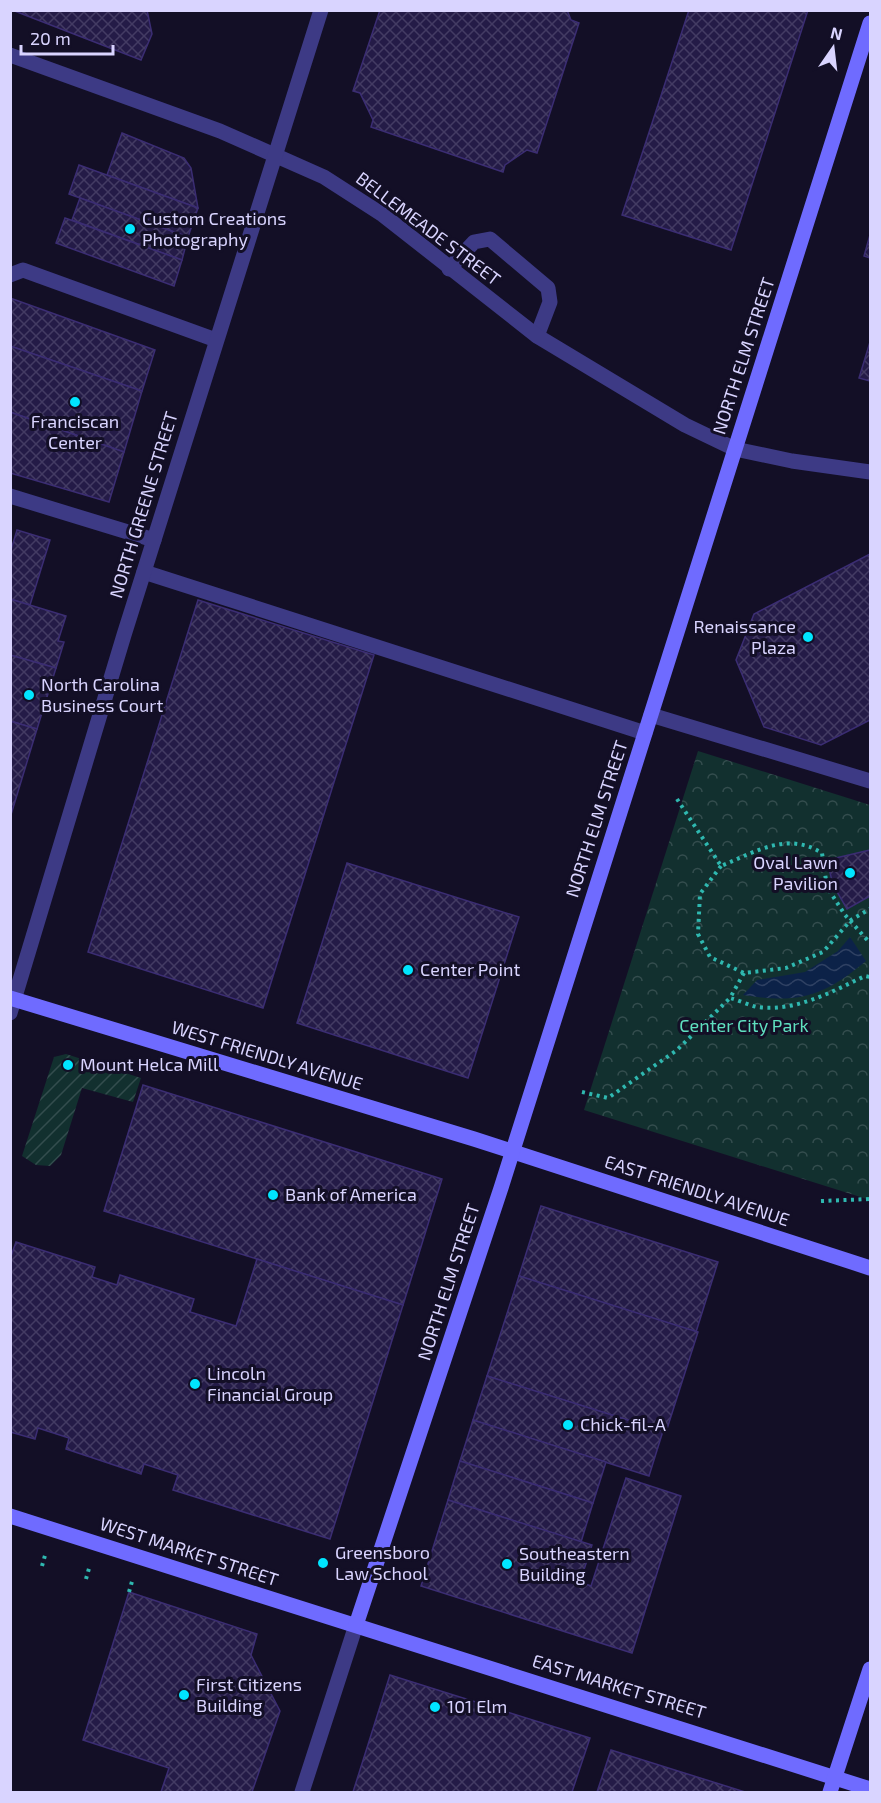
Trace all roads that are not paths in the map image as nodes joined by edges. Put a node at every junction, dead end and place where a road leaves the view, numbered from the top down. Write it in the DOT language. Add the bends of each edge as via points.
graph roads {
  1 [pos="321,10"];
  2 [pos="870,23"];
  3 [pos="10,55"];
  4 [pos="273,156"];
  5 [pos="449,269"];
  6 [pos="17,273"];
  7 [pos="537,336"];
  8 [pos="216,340"];
  9 [pos="735,449"];
  10 [pos="870,472"];
  11 [pos="10,496"];
  12 [pos="154,540"];
  13 [pos="144,572"];
  14 [pos="651,715"];
  15 [pos="645,733"];
  16 [pos="870,781"];
  17 [pos="12,1003"];
  18 [pos="512,1151"];
  19 [pos="870,1268"];
  20 [pos="10,1516"];
  21 [pos="356,1625"];
  22 [pos="870,1669"];
  23 [pos="835,1777"];
  24 [pos="870,1789"];
  25 [pos="302,1792"];
  26 [pos="830,1792"];
  1 -- 4 [label="street, NORTH GREENE STREET"];
  2 -- 9 [label="main road, NORTH ELM STREET"];
  3 -- 4 [label="street, BELLEMEADE STREET" via="220,131"];
  4 -- 5 [label="street, BELLEMEADE STREET" via="324,177 383,215"];
  4 -- 8 [label="street, NORTH GREENE STREET"];
  5 -- 7 [label="street, BELLEMEADE STREET"];
  5 -- 7 [label="street" via="474,242 490,239 548,288 550,302"];
  6 -- 8 [label="street"];
  7 -- 9 [label="street, BELLEMEADE STREET" via="685,425"];
  8 -- 12 [label="street, NORTH GREENE STREET"];
  9 -- 10 [label="street, BELLEMEADE STREET"];
  9 -- 14 [label="main road, NORTH ELM STREET"];
  11 -- 12 [label="street"];
  12 -- 13 [label="street, NORTH GREENE STREET"];
  13 -- 15 [label="street"];
  13 -- 17 [label="street, NORTH GREENE STREET"];
  14 -- 15 [label="main road, NORTH ELM STREET"];
  14 -- 16 [label="street"];
  15 -- 18 [label="main road, NORTH ELM STREET"];
  17 -- 18 [label="main road, WEST FRIENDLY AVENUE"];
  18 -- 19 [label="main road, EAST FRIENDLY AVENUE"];
  18 -- 21 [label="main road, NORTH ELM STREET"];
  20 -- 21 [label="main road, WEST MARKET STREET"];
  21 -- 23 [label="main road, EAST MARKET STREET"];
  21 -- 25 [label="street"];
  22 -- 23 [label="main road"];
  23 -- 24 [label="main road, EAST MARKET STREET"];
  23 -- 26 [label="main road"];
}
